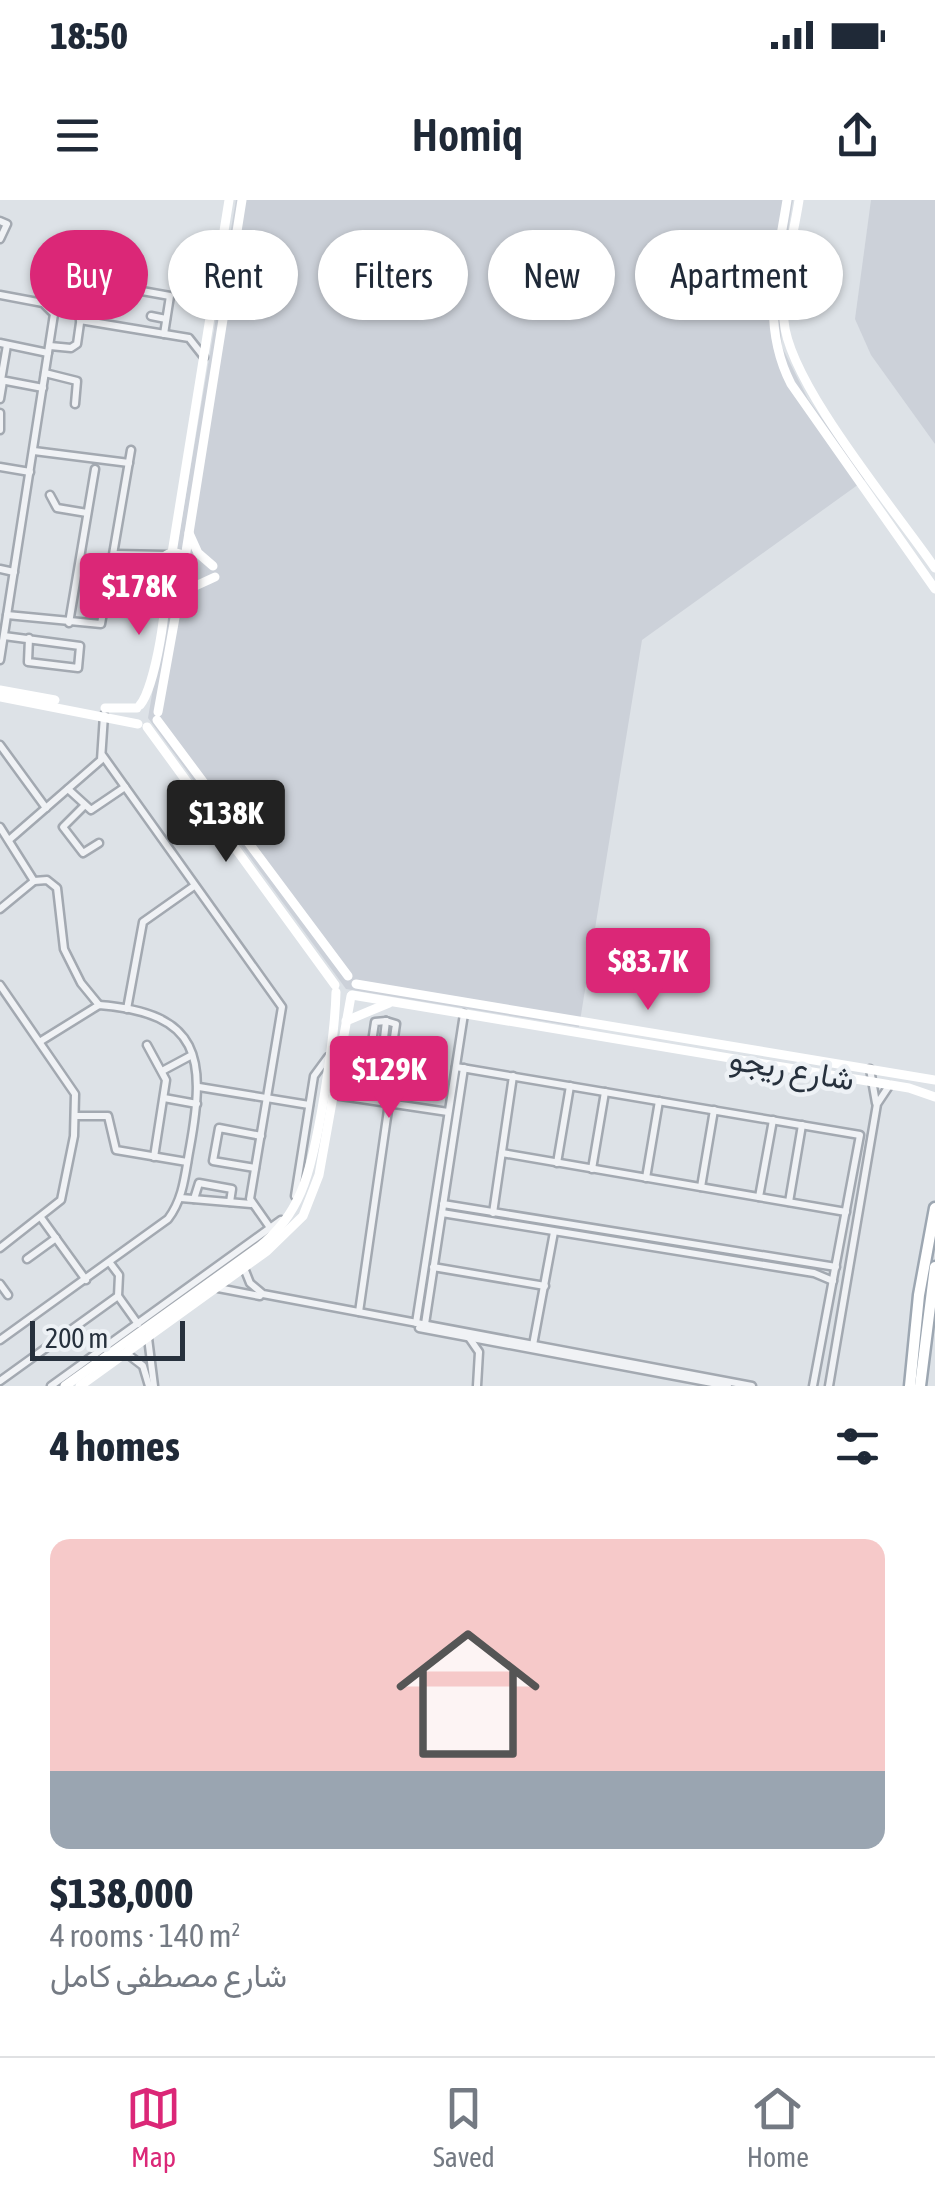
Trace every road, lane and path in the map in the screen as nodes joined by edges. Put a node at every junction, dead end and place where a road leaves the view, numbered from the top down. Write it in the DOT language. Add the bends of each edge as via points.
graph roads {
  1 [pos="226,200"];
  2 [pos="242,200"];
  3 [pos="787,200"];
  4 [pos="799,200"];
  5 [pos="0,221"];
  6 [pos="225,230"];
  7 [pos="787,230"];
  8 [pos="790,230"];
  9 [pos="0,239"];
  10 [pos="148,292"];
  11 [pos="0,296"];
  12 [pos="30,301"];
  13 [pos="151,316"];
  14 [pos="166,319"];
  15 [pos="53,320"];
  16 [pos="80,320"];
  17 [pos="210,320"];
  18 [pos="772,320"];
  19 [pos="164,334"];
  20 [pos="188,338"];
  21 [pos="4,344"];
  22 [pos="49,349"];
  23 [pos="204,358"];
  24 [pos="46,374"];
  25 [pos="4,381"];
  26 [pos="799,384"];
  27 [pos="43,388"];
  28 [pos="0,400"];
  29 [pos="75,404"];
  30 [pos="0,413"];
  31 [pos="0,430"];
  32 [pos="34,450"];
  33 [pos="132,450"];
  34 [pos="129,463"];
  35 [pos="0,467"];
  36 [pos="94,469"];
  37 [pos="867,470"];
  38 [pos="30,472"];
  39 [pos="857,477"];
  40 [pos="874,480"];
  41 [pos="865,487"];
  42 [pos="50,495"];
  43 [pos="87,513"];
  44 [pos="184,530"];
  45 [pos="169,554"];
  46 [pos="114,557"];
  47 [pos="186,558"];
  48 [pos="213,566"];
  49 [pos="935,568"];
  50 [pos="0,569"];
  51 [pos="14,572"];
  52 [pos="162,573"];
  53 [pos="215,578"];
  54 [pos="182,579"];
  55 [pos="935,589"];
  56 [pos="173,596"];
  57 [pos="7,614"];
  58 [pos="69,622"];
  59 [pos="4,636"];
  60 [pos="29,638"];
  61 [pos="0,660"];
  62 [pos="155,691"];
  63 [pos="0,693"];
  64 [pos="138,706"];
  65 [pos="104,714"];
  66 [pos="123,714"];
  67 [pos="150,721"];
  68 [pos="0,745"];
  69 [pos="103,756"];
  70 [pos="125,788"];
  71 [pos="68,789"];
  72 [pos="83,806"];
  73 [pos="46,808"];
  74 [pos="0,828"];
  75 [pos="9,840"];
  76 [pos="99,843"];
  77 [pos="34,882"];
  78 [pos="194,886"];
  79 [pos="0,909"];
  80 [pos="329,966"];
  81 [pos="0,985"];
  82 [pos="352,988"];
  83 [pos="335,989"];
  84 [pos="375,993"];
  85 [pos="393,1002"];
  86 [pos="99,1005"];
  87 [pos="127,1009"];
  88 [pos="464,1014"];
  89 [pos="346,1021"];
  90 [pos="597,1024"];
  91 [pos="595,1036"];
  92 [pos="41,1041"];
  93 [pos="147,1045"];
  94 [pos="192,1055"];
  95 [pos="328,1057"];
  96 [pos="369,1062"];
  97 [pos="460,1067"];
  98 [pos="870,1069"];
  99 [pos="164,1070"];
  100 [pos="338,1070"];
  101 [pos="892,1073"];
  102 [pos="513,1076"];
  103 [pos="935,1080"];
  104 [pos="869,1082"];
  105 [pos="891,1085"];
  106 [pos="570,1086"];
  107 [pos="199,1088"];
  108 [pos="605,1092"];
  109 [pos="334,1095"];
  110 [pos="935,1096"];
  111 [pos="164,1098"];
  112 [pos="267,1098"];
  113 [pos="659,1101"];
  114 [pos="389,1103"];
  115 [pos="198,1104"];
  116 [pos="876,1104"];
  117 [pos="310,1105"];
  118 [pos="714,1110"];
  119 [pos="448,1112"];
  120 [pos="76,1116"];
  121 [pos="772,1120"];
  122 [pos="802,1125"];
  123 [pos="261,1136"];
  124 [pos="448,1147"];
  125 [pos="502,1153"];
  126 [pos="154,1156"];
  127 [pos="187,1162"];
  128 [pos="557,1162"];
  129 [pos="256,1168"];
  130 [pos="592,1168"];
  131 [pos="646,1178"];
  132 [pos="701,1187"];
  133 [pos="760,1197"];
  134 [pos="181,1198"];
  135 [pos="194,1199"];
  136 [pos="230,1202"];
  137 [pos="789,1202"];
  138 [pos="251,1204"];
  139 [pos="935,1208"];
  140 [pos="443,1209"];
  141 [pos="846,1212"];
  142 [pos="493,1213"];
  143 [pos="482,1216"];
  144 [pos="42,1218"];
  145 [pos="271,1229"];
  146 [pos="554,1232"];
  147 [pos="56,1238"];
  148 [pos="0,1248"];
  149 [pos="698,1251"];
  150 [pos="28,1259"];
  151 [pos="110,1262"];
  152 [pos="836,1267"];
  153 [pos="935,1267"];
  154 [pos="244,1268"];
  155 [pos="434,1268"];
  156 [pos="86,1280"];
  157 [pos="833,1281"];
  158 [pos="0,1284"];
  159 [pos="545,1286"];
  160 [pos="217,1287"];
  161 [pos="8,1295"];
  162 [pos="118,1296"];
  163 [pos="179,1310"];
  164 [pos="359,1312"];
  165 [pos="138,1324"];
  166 [pos="420,1324"];
  167 [pos="148,1337"];
  168 [pos="469,1338"];
  169 [pos="0,1340"];
  170 [pos="491,1342"];
  171 [pos="533,1345"];
  172 [pos="479,1352"];
  173 [pos="125,1353"];
  174 [pos="0,1381"];
  175 [pos="90,1383"];
  176 [pos="475,1384"];
  177 [pos="728,1384"];
  178 [pos="51,1386"];
  179 [pos="65,1386"];
  180 [pos="80,1386"];
  181 [pos="152,1386"];
  182 [pos="752,1386"];
  183 [pos="813,1386"];
  184 [pos="829,1386"];
  185 [pos="910,1386"];
  186 [pos="920,1386"];
  1 -- 6 [label="street"];
  2 -- 44 [label="street"];
  3 -- 7 [label="street"];
  4 -- 8 [label="street"];
  5 -- 9 [label="street" via="7,224"];
  10 -- 14 [label="street" via="170,296"];
  11 -- 12 [label="street"];
  13 -- 14 [label="street"];
  14 -- 19 [label="street"];
  15 -- 22 [label="street"];
  16 -- 19 [label="street"];
  16 -- 22 [label="street" via="74,347"];
  17 -- 20 [label="street"];
  17 -- 23 [label="street"];
  18 -- 26 [label="street" via="776,346"];
  19 -- 20 [label="street"];
  20 -- 23 [label="street"];
  21 -- 22 [label="street"];
  21 -- 25 [label="street"];
  22 -- 24 [label="street"];
  23 -- 44 [label="street"];
  24 -- 27 [label="street"];
  24 -- 29 [label="street" via="76,381"];
  25 -- 27 [label="street"];
  25 -- 28 [label="street"];
  26 -- 37 [label="street"];
  26 -- 39 [label="street"];
  27 -- 32 [label="street"];
  30 -- 31 [label="street"];
  32 -- 34 [label="street"];
  32 -- 38 [label="street"];
  33 -- 34 [label="street"];
  34 -- 46 [label="street"];
  35 -- 38 [label="street"];
  36 -- 43 [label="street"];
  37 -- 39 [label="street"];
  37 -- 40 [label="street"];
  38 -- 51 [label="street"];
  39 -- 41 [label="street"];
  40 -- 41 [label="street"];
  40 -- 49 [label="street"];
  41 -- 55 [label="street"];
  42 -- 43 [label="street" via="57,508"];
  43 -- 58 [label="street"];
  44 -- 45 [label="street"];
  44 -- 47 [label="street"];
  44 -- 48 [label="street"];
  45 -- 46 [label="street"];
  45 -- 47 [label="street"];
  45 -- 52 [label="street"];
  46 -- 52 [label="street"];
  46 -- 58 [label="street" via="102,622"];
  47 -- 54 [label="street"];
  50 -- 51 [label="street"];
  51 -- 57 [label="street"];
  52 -- 54 [label="street"];
  52 -- 56 [label="street"];
  53 -- 56 [label="street"];
  54 -- 56 [label="street"];
  56 -- 62 [label="street"];
  57 -- 58 [label="street"];
  57 -- 59 [label="street"];
  59 -- 60 [label="street"];
  59 -- 61 [label="street"];
  60 -- 60 [label="street" via="80,646 78,668 28,662"];
  62 -- 64 [label="street"];
  62 -- 67 [label="street"];
  63 -- 65 [label="street"];
  63 -- 66 [label="street"];
  64 -- 66 [label="street"];
  64 -- 67 [label="street"];
  64 -- 67 [label="street" via="148,704"];
  65 -- 66 [label="street"];
  65 -- 69 [label="street"];
  66 -- 67 [label="street"];
  67 -- 80 [label="street"];
  68 -- 73 [label="street"];
  69 -- 70 [label="street"];
  69 -- 71 [label="street"];
  70 -- 72 [label="street" via="94,809"];
  70 -- 78 [label="street"];
  71 -- 72 [label="street"];
  71 -- 73 [label="street"];
  72 -- 76 [label="street" via="63,827 83,853"];
  73 -- 75 [label="street"];
  74 -- 75 [label="street"];
  75 -- 77 [label="street"];
  77 -- 79 [label="street"];
  77 -- 86 [label="street" via="47,880 57,888 64,949"];
  78 -- 87 [label="street" via="143,922"];
  78 -- 112 [label="street" via="283,1010"];
  80 -- 82 [label="street"];
  80 -- 83 [label="street"];
  81 -- 92 [label="street"];
  82 -- 83 [label="street"];
  82 -- 83 [label="street, شارع ريجو"];
  82 -- 84 [label="street, شارع ريجو"];
  82 -- 89 [label="street"];
  83 -- 95 [label="street"];
  84 -- 85 [label="street, شارع ريجو"];
  84 -- 90 [label="street, شارع ريجو"];
  85 -- 88 [label="street, شارع ريجو"];
  85 -- 89 [label="street"];
  86 -- 87 [label="street"];
  86 -- 92 [label="street"];
  87 -- 94 [label="street" via="167,1019"];
  88 -- 91 [label="street, شارع ريجو"];
  88 -- 97 [label="street"];
  89 -- 100 [label="street"];
  90 -- 91 [label="street"];
  90 -- 98 [label="street, شارع ريجو"];
  91 -- 104 [label="street, شارع ريجو"];
  92 -- 120 [label="street" via="74,1088"];
  93 -- 99 [label="street"];
  94 -- 99 [label="street"];
  94 -- 107 [label="street"];
  95 -- 117 [label="street" via="316,1072"];
  95 -- 163 [label="street" via="310,1162 294,1208 266,1242"];
  96 -- 96 [label="street" via="375,1022 386,1021 380,1064"];
  96 -- 100 [label="street"];
  97 -- 102 [label="street"];
  97 -- 119 [label="street"];
  97 -- 124 [label="street"];
  98 -- 101 [label="street, شارع ريجو"];
  98 -- 104 [label="street"];
  99 -- 111 [label="street"];
  100 -- 109 [label="street"];
  101 -- 103 [label="street, شارع ريجو"];
  101 -- 105 [label="street"];
  102 -- 106 [label="street"];
  102 -- 125 [label="street"];
  104 -- 105 [label="street, شارع ريجو"];
  104 -- 116 [label="street"];
  105 -- 110 [label="street, شارع ريجو"];
  105 -- 116 [label="street"];
  106 -- 108 [label="street"];
  106 -- 128 [label="street"];
  107 -- 112 [label="street"];
  107 -- 115 [label="street"];
  108 -- 113 [label="street"];
  108 -- 130 [label="street"];
  109 -- 114 [label="street"];
  109 -- 154 [label="street" via="310,1202 284,1238"];
  111 -- 115 [label="street"];
  111 -- 126 [label="street"];
  112 -- 117 [label="street"];
  112 -- 123 [label="street"];
  113 -- 118 [label="street"];
  113 -- 131 [label="street"];
  114 -- 119 [label="street"];
  114 -- 164 [label="street"];
  115 -- 127 [label="street"];
  116 -- 184 [label="street"];
  117 -- 145 [label="street" via="296,1192"];
  118 -- 121 [label="street"];
  118 -- 132 [label="street"];
  119 -- 124 [label="street"];
  120 -- 126 [label="street" via="108,1116 114,1149"];
  120 -- 144 [label="street" via="64,1193"];
  121 -- 122 [label="street"];
  121 -- 133 [label="street"];
  122 -- 137 [label="street"];
  122 -- 141 [label="street" via="860,1135"];
  123 -- 129 [label="street"];
  123 -- 129 [label="street" via="219,1128 213,1161"];
  124 -- 140 [label="street"];
  124 -- 166 [label="street"];
  125 -- 128 [label="street"];
  125 -- 142 [label="street"];
  126 -- 127 [label="street"];
  127 -- 134 [label="street"];
  128 -- 130 [label="street"];
  129 -- 138 [label="street"];
  130 -- 131 [label="street"];
  131 -- 132 [label="street"];
  132 -- 133 [label="street"];
  133 -- 137 [label="street"];
  134 -- 135 [label="street"];
  134 -- 151 [label="street" via="168,1219"];
  135 -- 136 [label="street"];
  135 -- 136 [label="street" via="199,1183 232,1189"];
  136 -- 138 [label="street"];
  137 -- 141 [label="street"];
  138 -- 145 [label="street"];
  139 -- 185 [label="main road"];
  140 -- 143 [label="street"];
  140 -- 155 [label="street"];
  141 -- 152 [label="street"];
  142 -- 143 [label="street"];
  142 -- 149 [label="street"];
  143 -- 146 [label="street"];
  144 -- 147 [label="street"];
  144 -- 148 [label="street"];
  145 -- 165 [label="street"];
  146 -- 149 [label="street"];
  146 -- 159 [label="street"];
  147 -- 150 [label="street"];
  147 -- 156 [label="street"];
  149 -- 152 [label="street"];
  149 -- 157 [label="street"];
  151 -- 156 [label="street"];
  151 -- 162 [label="street" via="120,1275"];
  152 -- 157 [label="street"];
  153 -- 186 [label="main road"];
  154 -- 160 [label="street"];
  154 -- 164 [label="street" via="263,1294"];
  155 -- 159 [label="street"];
  155 -- 166 [label="street"];
  156 -- 169 [label="street"];
  157 -- 183 [label="street"];
  158 -- 161 [label="street"];
  159 -- 171 [label="street"];
  160 -- 163 [label="street"];
  160 -- 168 [label="street"];
  162 -- 165 [label="street"];
  162 -- 174 [label="street"];
  163 -- 167 [label="street"];
  163 -- 179 [label="street"];
  164 -- 166 [label="street"];
  165 -- 178 [label="street"];
  166 -- 171 [label="street"];
  167 -- 173 [label="street"];
  167 -- 181 [label="street"];
  168 -- 170 [label="street"];
  168 -- 172 [label="street"];
  170 -- 172 [label="street"];
  170 -- 177 [label="street"];
  171 -- 177 [label="street"];
  172 -- 176 [label="street"];
  173 -- 175 [label="street"];
  173 -- 181 [label="street" via="144,1366"];
  175 -- 180 [label="street"];
  177 -- 182 [label="street"];
}
